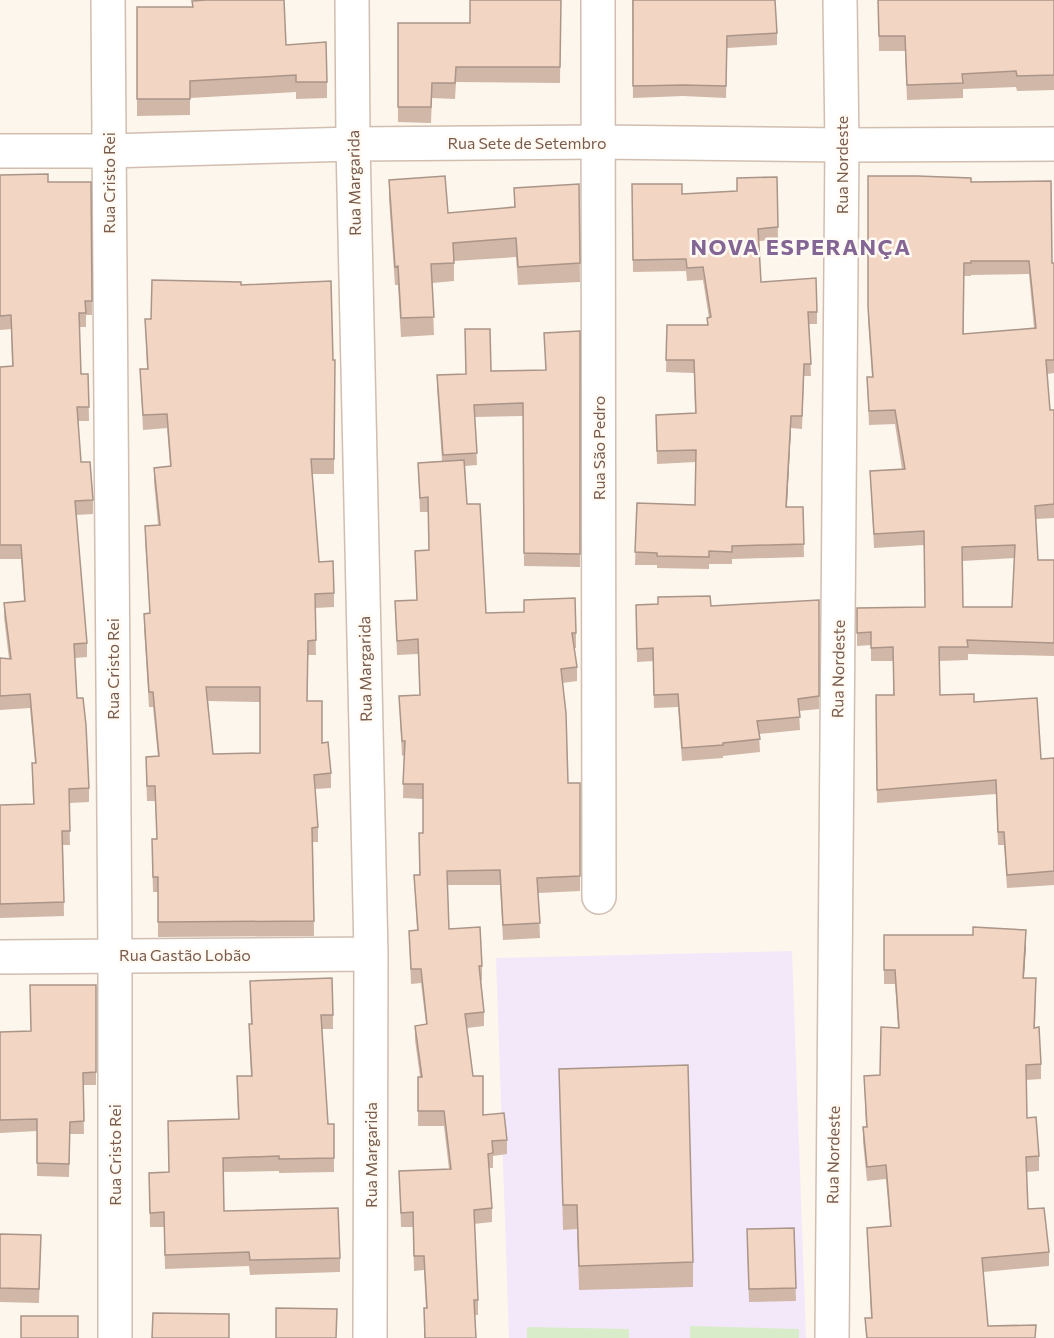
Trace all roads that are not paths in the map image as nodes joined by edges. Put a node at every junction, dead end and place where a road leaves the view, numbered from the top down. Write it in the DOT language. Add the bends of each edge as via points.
graph roads {
  1 [pos="108,0"];
  2 [pos="352,0"];
  3 [pos="598,0"];
  4 [pos="840,0"];
  5 [pos="599,142"];
  6 [pos="353,144"];
  7 [pos="1054,144"];
  8 [pos="842,145"];
  9 [pos="0,151"];
  10 [pos="109,151"];
  11 [pos="599,897"];
  12 [pos="371,954"];
  13 [pos="115,956"];
  14 [pos="0,957"];
  15 [pos="115,1338"];
  16 [pos="370,1338"];
  17 [pos="832,1338"];
  1 -- 10 [label="street, Rua Cristo Rei"];
  2 -- 6 [label="street, Rua Margarida"];
  3 -- 5 [label="street, Rua São Pedro"];
  4 -- 8 [label="street, Rua Nordeste"];
  5 -- 6 [label="street, Rua Sete de Setembro"];
  5 -- 8 [label="street, Rua Sete de Setembro"];
  5 -- 11 [label="street, Rua São Pedro"];
  6 -- 10 [label="street, Rua Sete de Setembro"];
  6 -- 12 [label="street, Rua Margarida"];
  7 -- 8 [label="street, Rua Sete de Setembro"];
  8 -- 17 [label="street, Rua Nordeste"];
  9 -- 10 [label="street, Rua Sete de Setembro"];
  10 -- 13 [label="street, Rua Cristo Rei"];
  12 -- 13 [label="street, Rua Gastão Lobão"];
  12 -- 16 [label="street, Rua Margarida"];
  13 -- 14 [label="street, Rua Gastão Lobão"];
  13 -- 15 [label="street, Rua Cristo Rei"];
}
